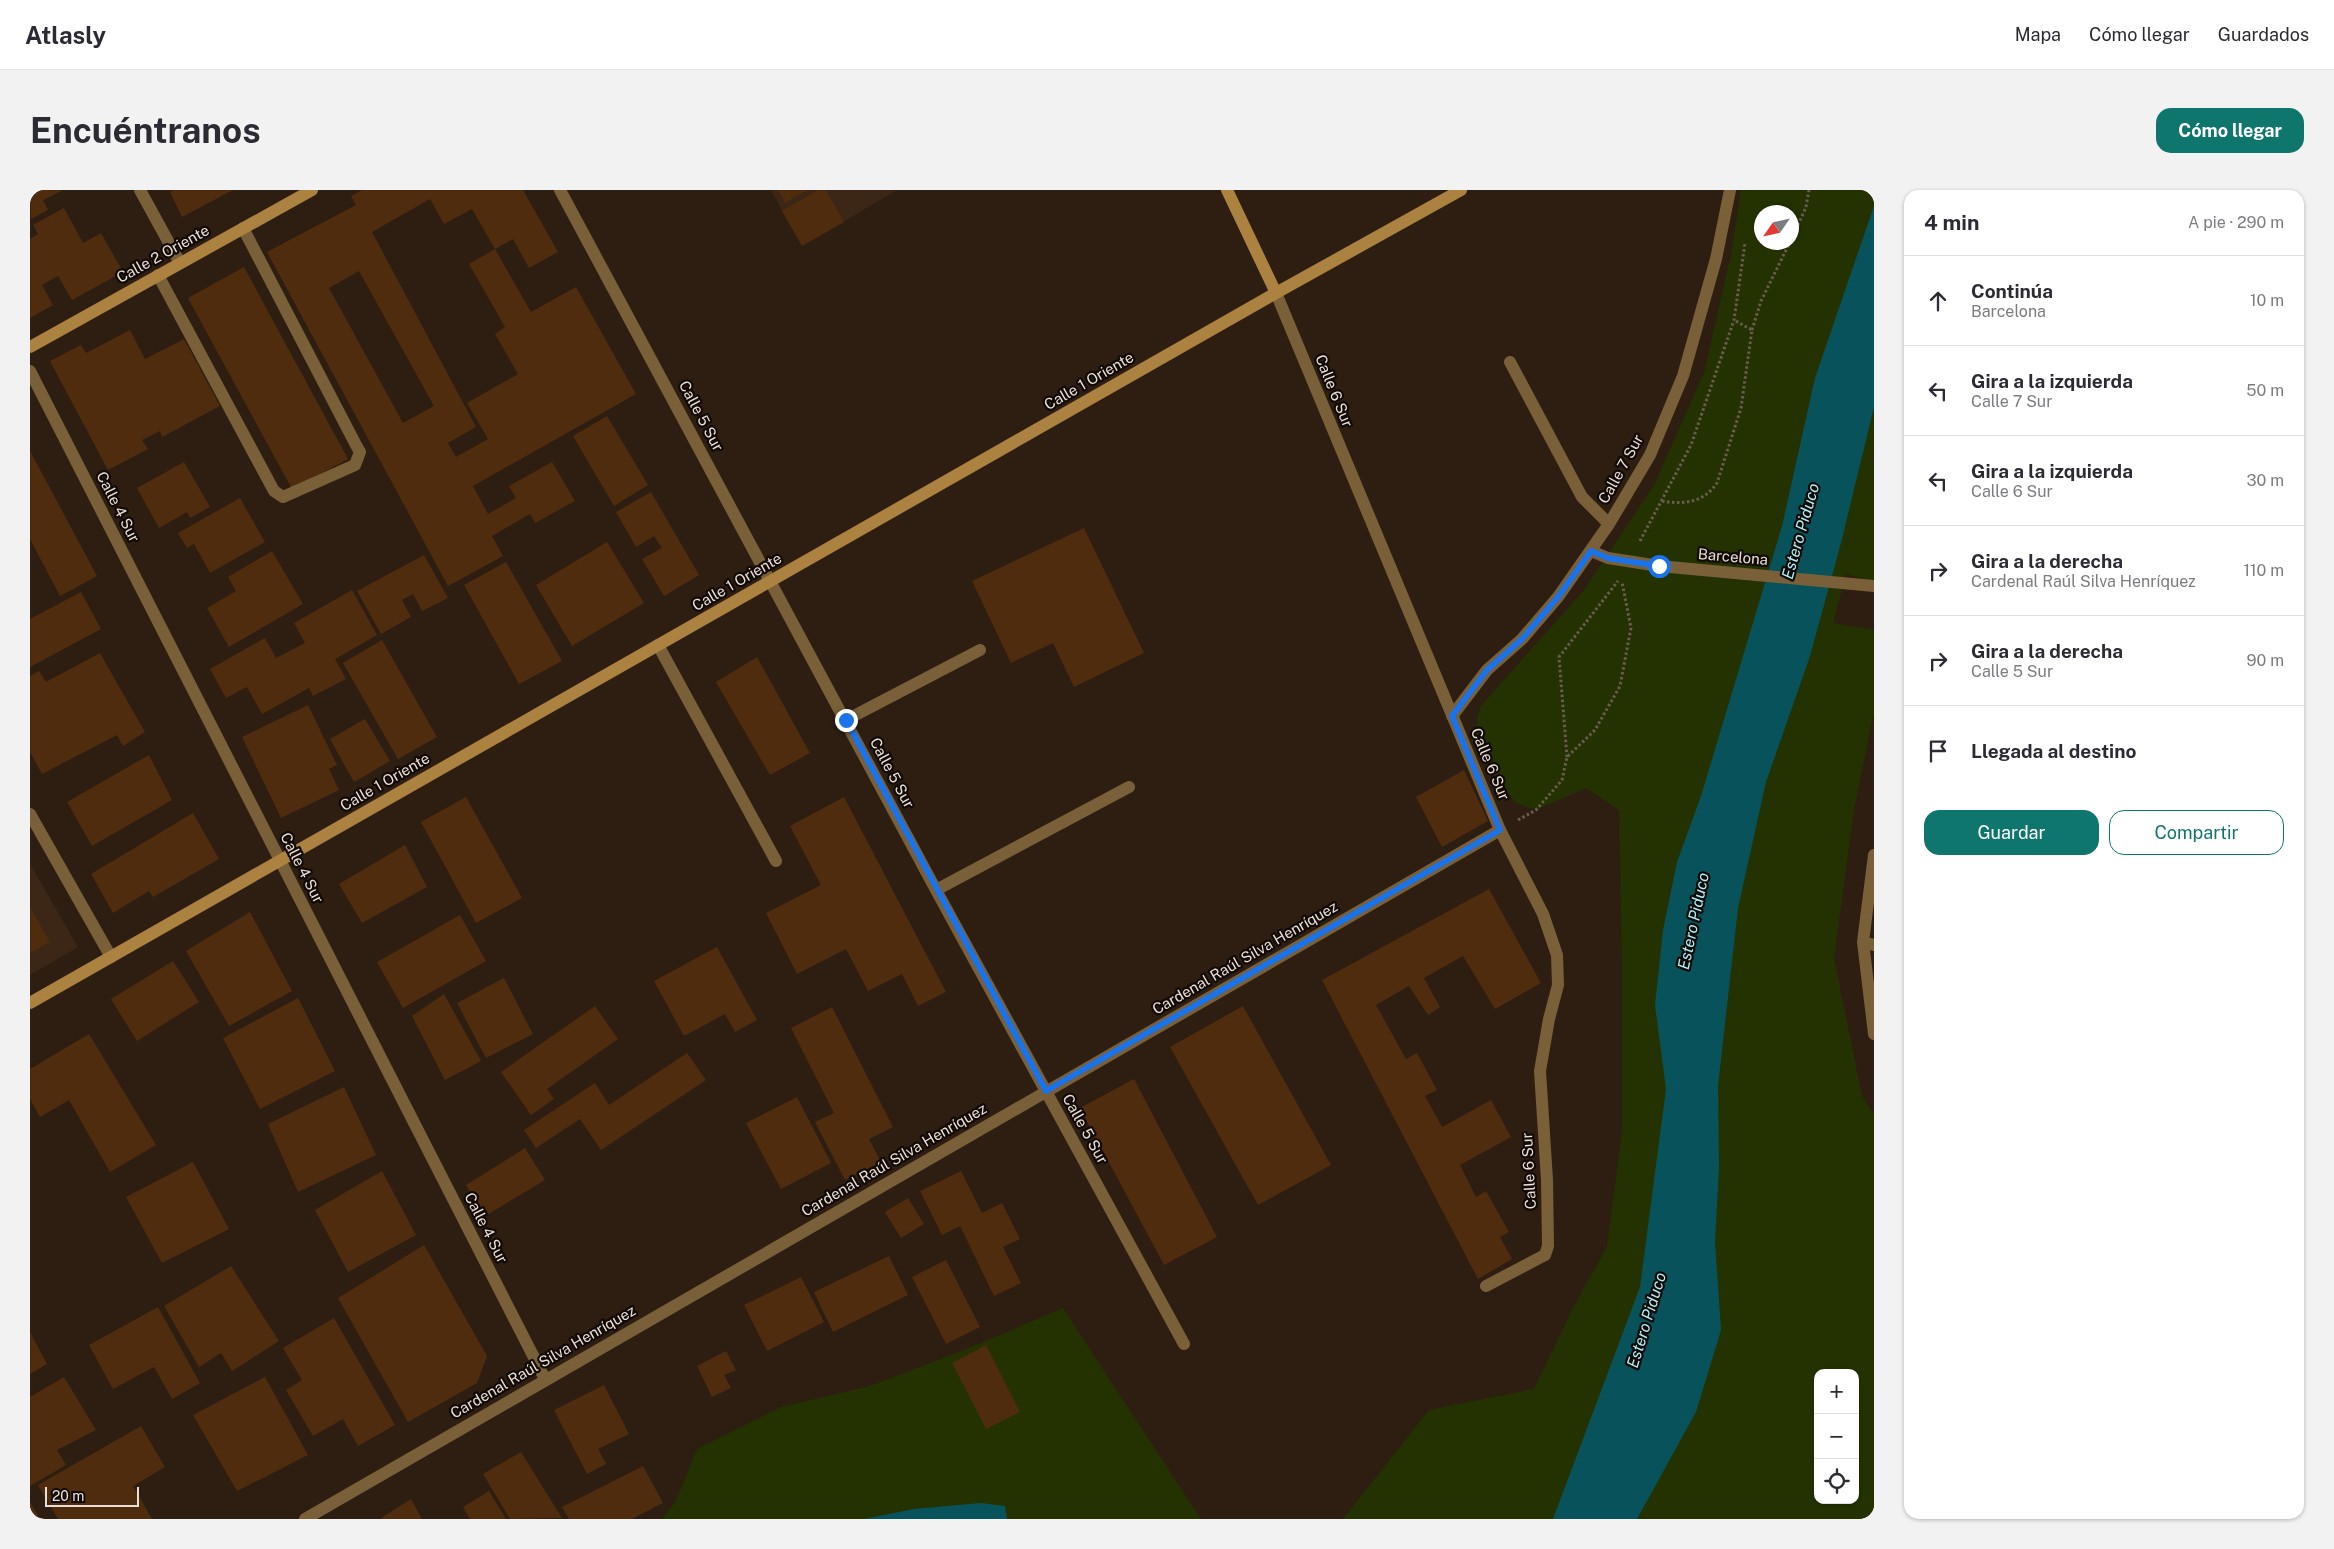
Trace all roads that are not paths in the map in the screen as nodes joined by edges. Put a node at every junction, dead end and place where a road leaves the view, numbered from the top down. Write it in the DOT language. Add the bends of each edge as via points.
graph roads {
  1 [pos="140,190"];
  2 [pos="312,190"];
  3 [pos="560,190"];
  4 [pos="1227,190"];
  5 [pos="1461,190"];
  6 [pos="1730,190"];
  7 [pos="243,228"];
  8 [pos="180,263"];
  9 [pos="158,275"];
  10 [pos="1276,293"];
  11 [pos="30,347"];
  12 [pos="1510,362"];
  13 [pos="30,371"];
  14 [pos="1609,524"];
  15 [pos="1591,551"];
  16 [pos="771,581"];
  17 [pos="1874,586"];
  18 [pos="658,645"];
  19 [pos="980,650"];
  20 [pos="1452,716"];
  21 [pos="846,720"];
  22 [pos="1129,787"];
  23 [pos="30,814"];
  24 [pos="1500,830"];
  25 [pos="1874,855"];
  26 [pos="280,861"];
  27 [pos="776,861"];
  28 [pos="936,890"];
  29 [pos="1869,943"];
  30 [pos="112,957"];
  31 [pos="30,1003"];
  32 [pos="1874,1034"];
  33 [pos="1046,1091"];
  34 [pos="1486,1286"];
  35 [pos="1184,1344"];
  36 [pos="545,1379"];
  37 [pos="305,1519"];
  1 -- 8 [label="street"];
  2 -- 7 [label="main road, Calle 2 Oriente"];
  3 -- 16 [label="street, Calle 5 Sur"];
  4 -- 10 [label="main road, Calle 6 Sur"];
  5 -- 10 [label="main road, Calle 1 Oriente"];
  6 -- 14 [label="street, Calle 7 Sur" via="1716,259 1683,376 1650,455"];
  7 -- 8 [label="main road, Calle 2 Oriente"];
  7 -- 9 [label="street" via="360,452 356,465 283,497 274,492"];
  8 -- 9 [label="main road, Calle 2 Oriente"];
  9 -- 11 [label="main road, Calle 2 Oriente"];
  10 -- 16 [label="main road, Calle 1 Oriente"];
  10 -- 20 [label="street, Calle 6 Sur"];
  12 -- 14 [label="street" via="1582,497"];
  13 -- 26 [label="street, Calle 4 Sur"];
  14 -- 15 [label="street, Calle 7 Sur"];
  15 -- 17 [label="street, Barcelona" via="1608,558 1659,566"];
  15 -- 20 [label="street, Calle 7 Sur" via="1558,597 1522,639 1487,670"];
  16 -- 18 [label="main road, Calle 1 Oriente"];
  16 -- 21 [label="street, Calle 5 Sur"];
  18 -- 26 [label="main road, Calle 1 Oriente"];
  18 -- 27 [label="street"];
  19 -- 21 [label="street"];
  20 -- 24 [label="street, Calle 6 Sur"];
  21 -- 28 [label="street, Calle 5 Sur"];
  22 -- 28 [label="street"];
  23 -- 30 [label="street"];
  24 -- 33 [label="street, Cardenal Raúl Silva Henríquez"];
  24 -- 34 [label="street, Calle 6 Sur" via="1543,914 1557,955 1558,985 1540,1071 1548,1246 1545,1255"];
  25 -- 29 [label="street"];
  26 -- 30 [label="main road, Calle 1 Oriente"];
  26 -- 36 [label="street, Calle 4 Sur"];
  28 -- 33 [label="street, Calle 5 Sur"];
  29 -- 32 [label="street"];
  30 -- 31 [label="main road, Calle 1 Oriente"];
  33 -- 35 [label="street, Calle 5 Sur"];
  33 -- 36 [label="street, Cardenal Raúl Silva Henríquez"];
  36 -- 37 [label="street, Cardenal Raúl Silva Henríquez"];
}
